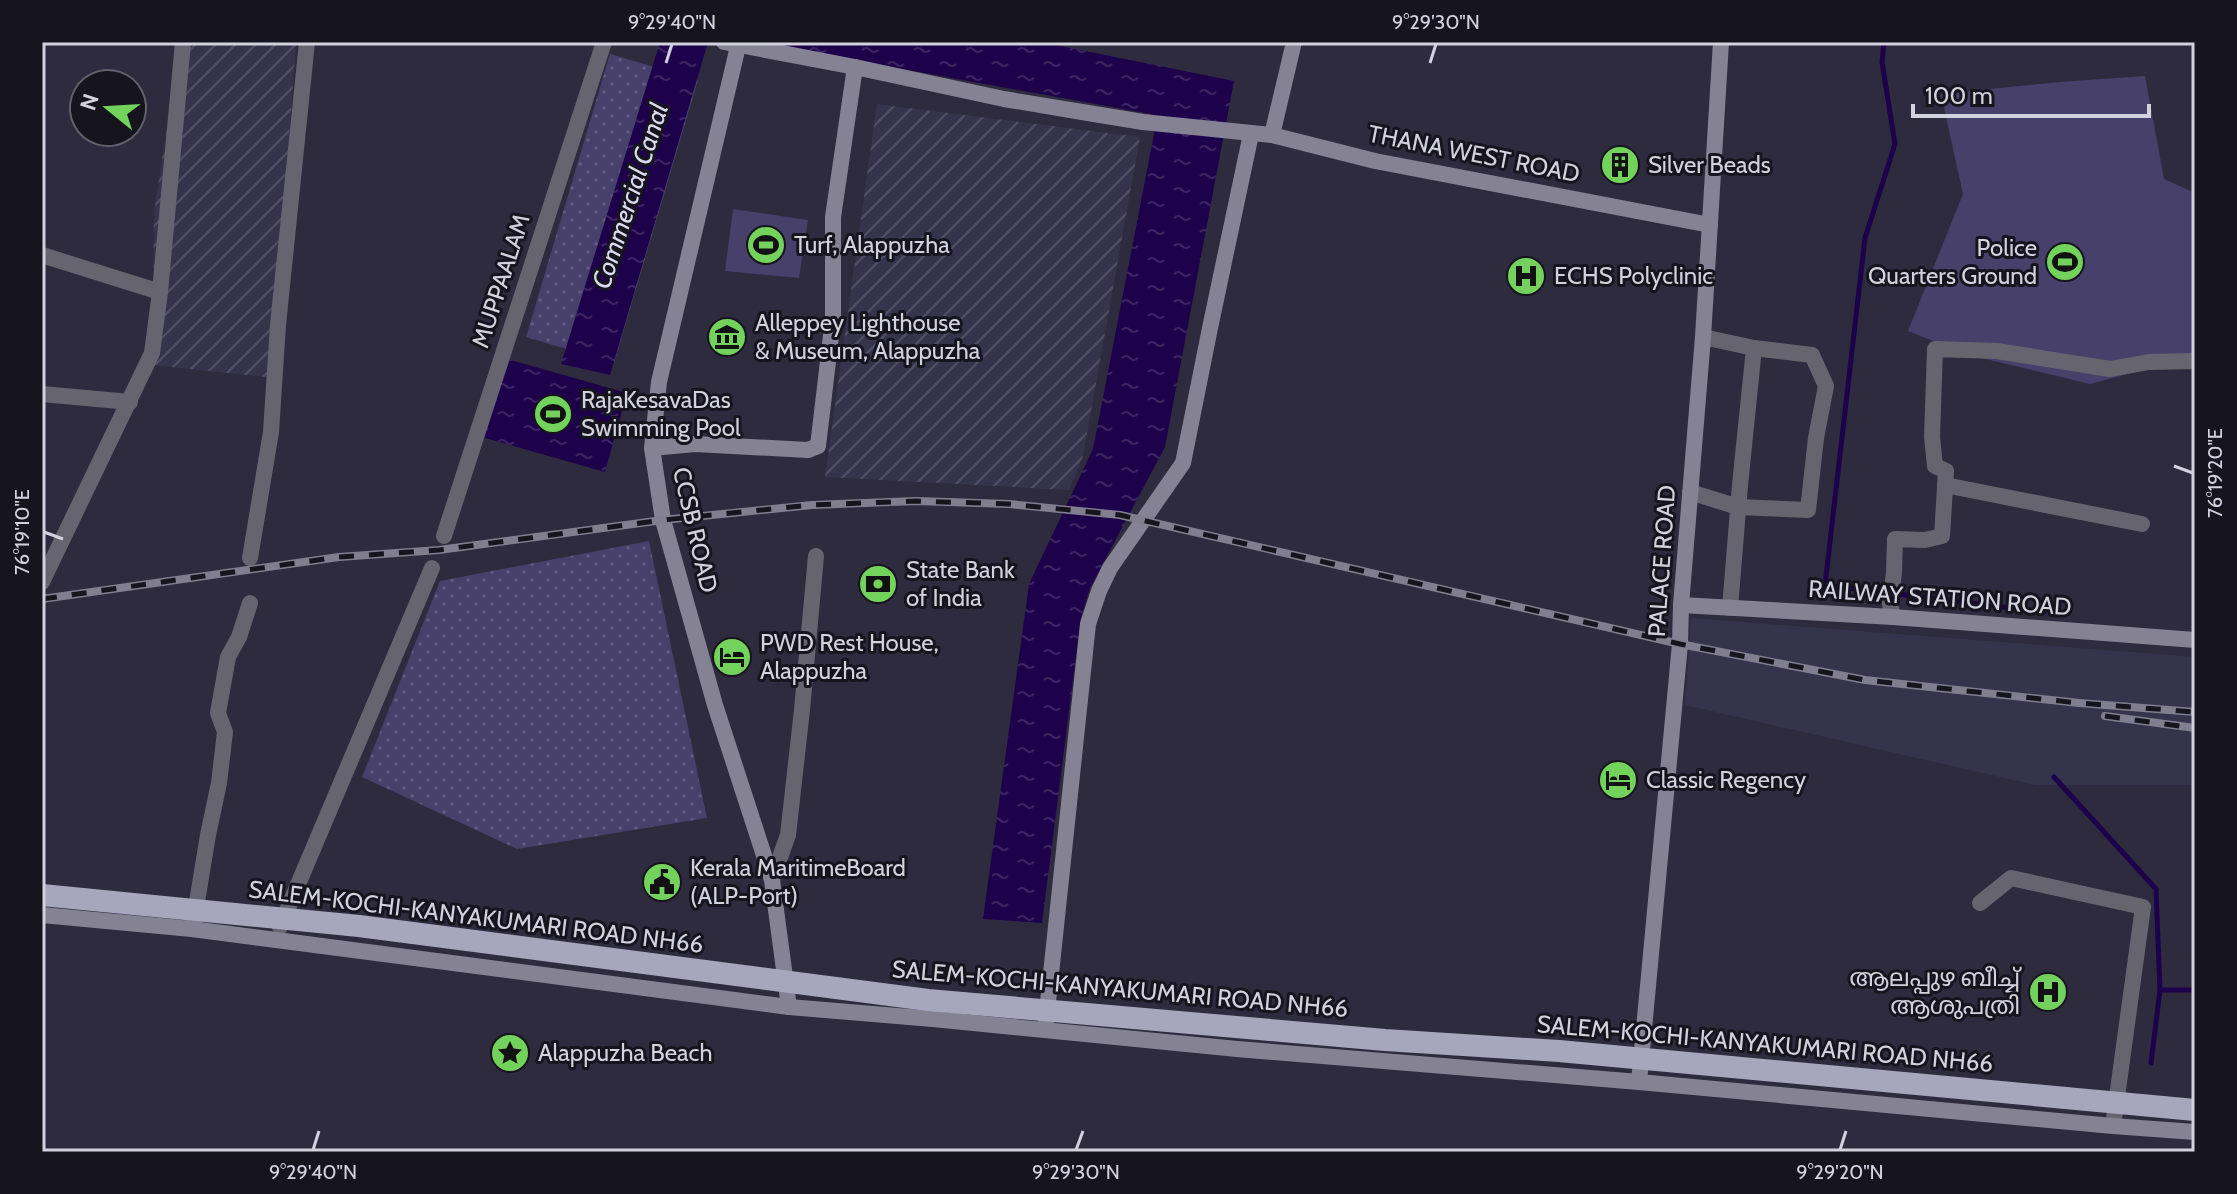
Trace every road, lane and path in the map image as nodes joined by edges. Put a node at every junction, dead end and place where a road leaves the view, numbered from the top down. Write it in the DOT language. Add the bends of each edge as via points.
graph roads {
  1 [pos="183,42"];
  2 [pos="307,42"];
  3 [pos="604,42"];
  4 [pos="1294,42"];
  5 [pos="1721,42"];
  6 [pos="734,43"];
  7 [pos="855,67"];
  8 [pos="1251,134"];
  9 [pos="1272,135"];
  10 [pos="1710,225"];
  11 [pos="42,255"];
  12 [pos="160,292"];
  13 [pos="1703,337"];
  14 [pos="1754,348"];
  15 [pos="2195,361"];
  16 [pos="42,394"];
  17 [pos="130,402"];
  18 [pos="652,448"];
  19 [pos="1945,485"];
  20 [pos="1690,492"];
  21 [pos="1738,507"];
  22 [pos="2142,524"];
  23 [pos="444,536"];
  24 [pos="816,556"];
  25 [pos="250,558"];
  26 [pos="432,568"];
  27 [pos="42,582"];
  28 [pos="250,603"];
  29 [pos="1681,605"];
  30 [pos="1730,608"];
  31 [pos="1891,611"];
  32 [pos="2195,640"];
  33 [pos="772,880"];
  34 [pos="42,895"];
  35 [pos="1980,903"];
  36 [pos="42,915"];
  37 [pos="192,929"];
  38 [pos="275,940"];
  39 [pos="789,1007"];
  40 [pos="1045,1030"];
  41 [pos="1639,1082"];
  42 [pos="2195,1110"];
  43 [pos="2113,1126"];
  44 [pos="2195,1132"];
  1 -- 12 [label="street"];
  2 -- 25 [label="street" via="271,432"];
  3 -- 23 [label="street, MUPPAALAM"];
  4 -- 9 [label="main road"];
  5 -- 10 [label="main road, PALACE ROAD"];
  6 -- 7 [label="main road"];
  6 -- 18 [label="main road, CCSB ROAD" via="659,382"];
  7 -- 8 [label="main road, THANA WEST ROAD" via="1004,99"];
  7 -- 18 [label="main road" via="833,217 833,319 818,446"];
  8 -- 9 [label="main road, THANA WEST ROAD"];
  8 -- 40 [label="main road" via="1183,463 1110,568 1088,624"];
  9 -- 10 [label="main road, THANA WEST ROAD" via="1375,161"];
  10 -- 13 [label="main road, PALACE ROAD"];
  11 -- 12 [label="street"];
  12 -- 17 [label="street" via="152,353"];
  13 -- 14 [label="street"];
  13 -- 20 [label="main road, PALACE ROAD"];
  14 -- 21 [label="street"];
  14 -- 21 [label="street" via="1812,355 1826,386 1808,510"];
  15 -- 19 [label="street" via="2110,369 1997,351 1935,349 1932,437 1935,466 1946,471"];
  16 -- 17 [label="street"];
  17 -- 27 [label="street"];
  18 -- 33 [label="main road, CCSB ROAD" via="663,520"];
  19 -- 22 [label="street"];
  19 -- 31 [label="street" via="1942,536 1895,539"];
  20 -- 21 [label="street"];
  20 -- 29 [label="main road, PALACE ROAD"];
  21 -- 30 [label="street"];
  24 -- 33 [label="street" via="788,835"];
  26 -- 38 [label="street"];
  28 -- 37 [label="street" via="228,657 218,713 225,732 221,770"];
  29 -- 30 [label="main road, RAILWAY STATION ROAD"];
  29 -- 41 [label="main road, PALACE ROAD"];
  30 -- 31 [label="main road, RAILWAY STATION ROAD"];
  31 -- 32 [label="main road, RAILWAY STATION ROAD"];
  33 -- 39 [label="main road, CCSB ROAD"];
  34 -- 42 [label="highway, SALEM-KOCHI-KANYAKUMARI ROAD NH66, bridge" via="359,926 928,1000"];
  35 -- 43 [label="street" via="2011,878 2143,907"];
  36 -- 37 [label="main road"];
  37 -- 38 [label="main road"];
  38 -- 39 [label="main road"];
  39 -- 40 [label="main road"];
  40 -- 41 [label="main road"];
  41 -- 43 [label="main road"];
  43 -- 44 [label="main road"];
}
